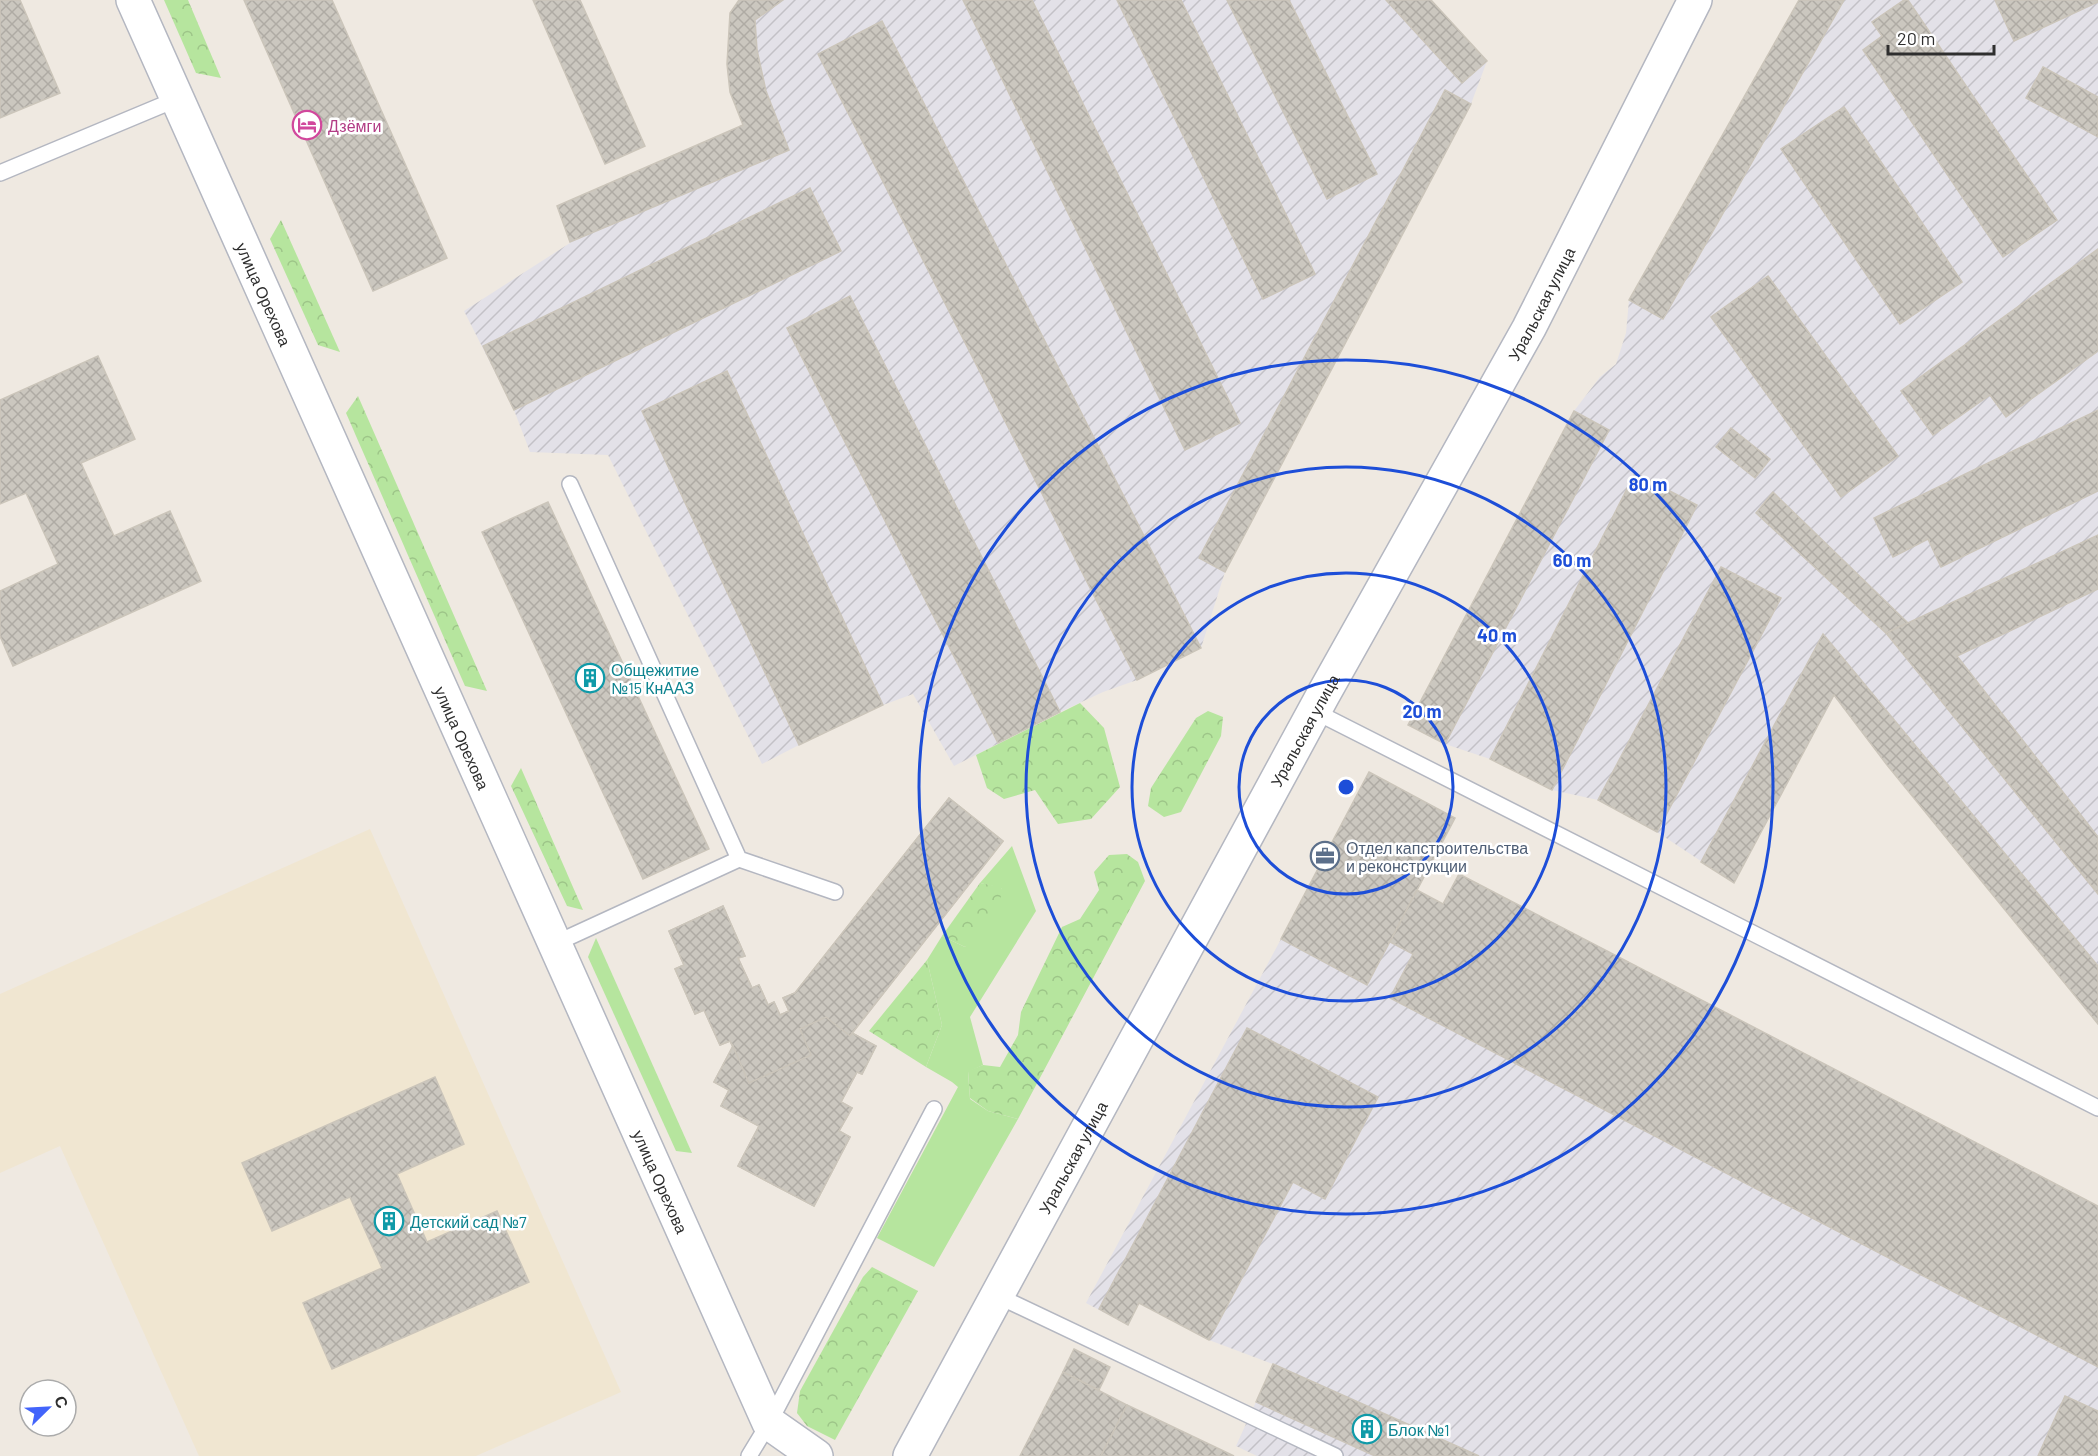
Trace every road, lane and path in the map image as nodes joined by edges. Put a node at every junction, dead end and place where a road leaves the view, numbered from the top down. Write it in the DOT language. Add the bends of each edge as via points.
graph roads {
  1 [pos="133,0"];
  2 [pos="1695,0"];
  3 [pos="177,99"];
  4 [pos="0,173"];
  5 [pos="570,484"];
  6 [pos="1314,711"];
  7 [pos="739,858"];
  8 [pos="835,892"];
  9 [pos="554,944"];
  10 [pos="2098,1108"];
  11 [pos="934,1109"];
  12 [pos="998,1296"];
  13 [pos="769,1423"];
  14 [pos="749,1456"];
  15 [pos="816,1456"];
  16 [pos="910,1456"];
  17 [pos="1335,1456"];
  1 -- 3 [label="street, улица Орехова"];
  2 -- 6 [label="street, Уральская улица" via="1528,328"];
  3 -- 4 [label="lane"];
  3 -- 9 [label="street, улица Орехова"];
  5 -- 7 [label="lane"];
  6 -- 10 [label="lane"];
  6 -- 12 [label="street, Уральская улица"];
  7 -- 8 [label="lane"];
  7 -- 9 [label="lane"];
  9 -- 13 [label="street, улица Орехова"];
  11 -- 13 [label="lane"];
  12 -- 16 [label="street, Уральская улица"];
  12 -- 17 [label="lane"];
  13 -- 14 [label="lane"];
  13 -- 15 [label="street"];
}
